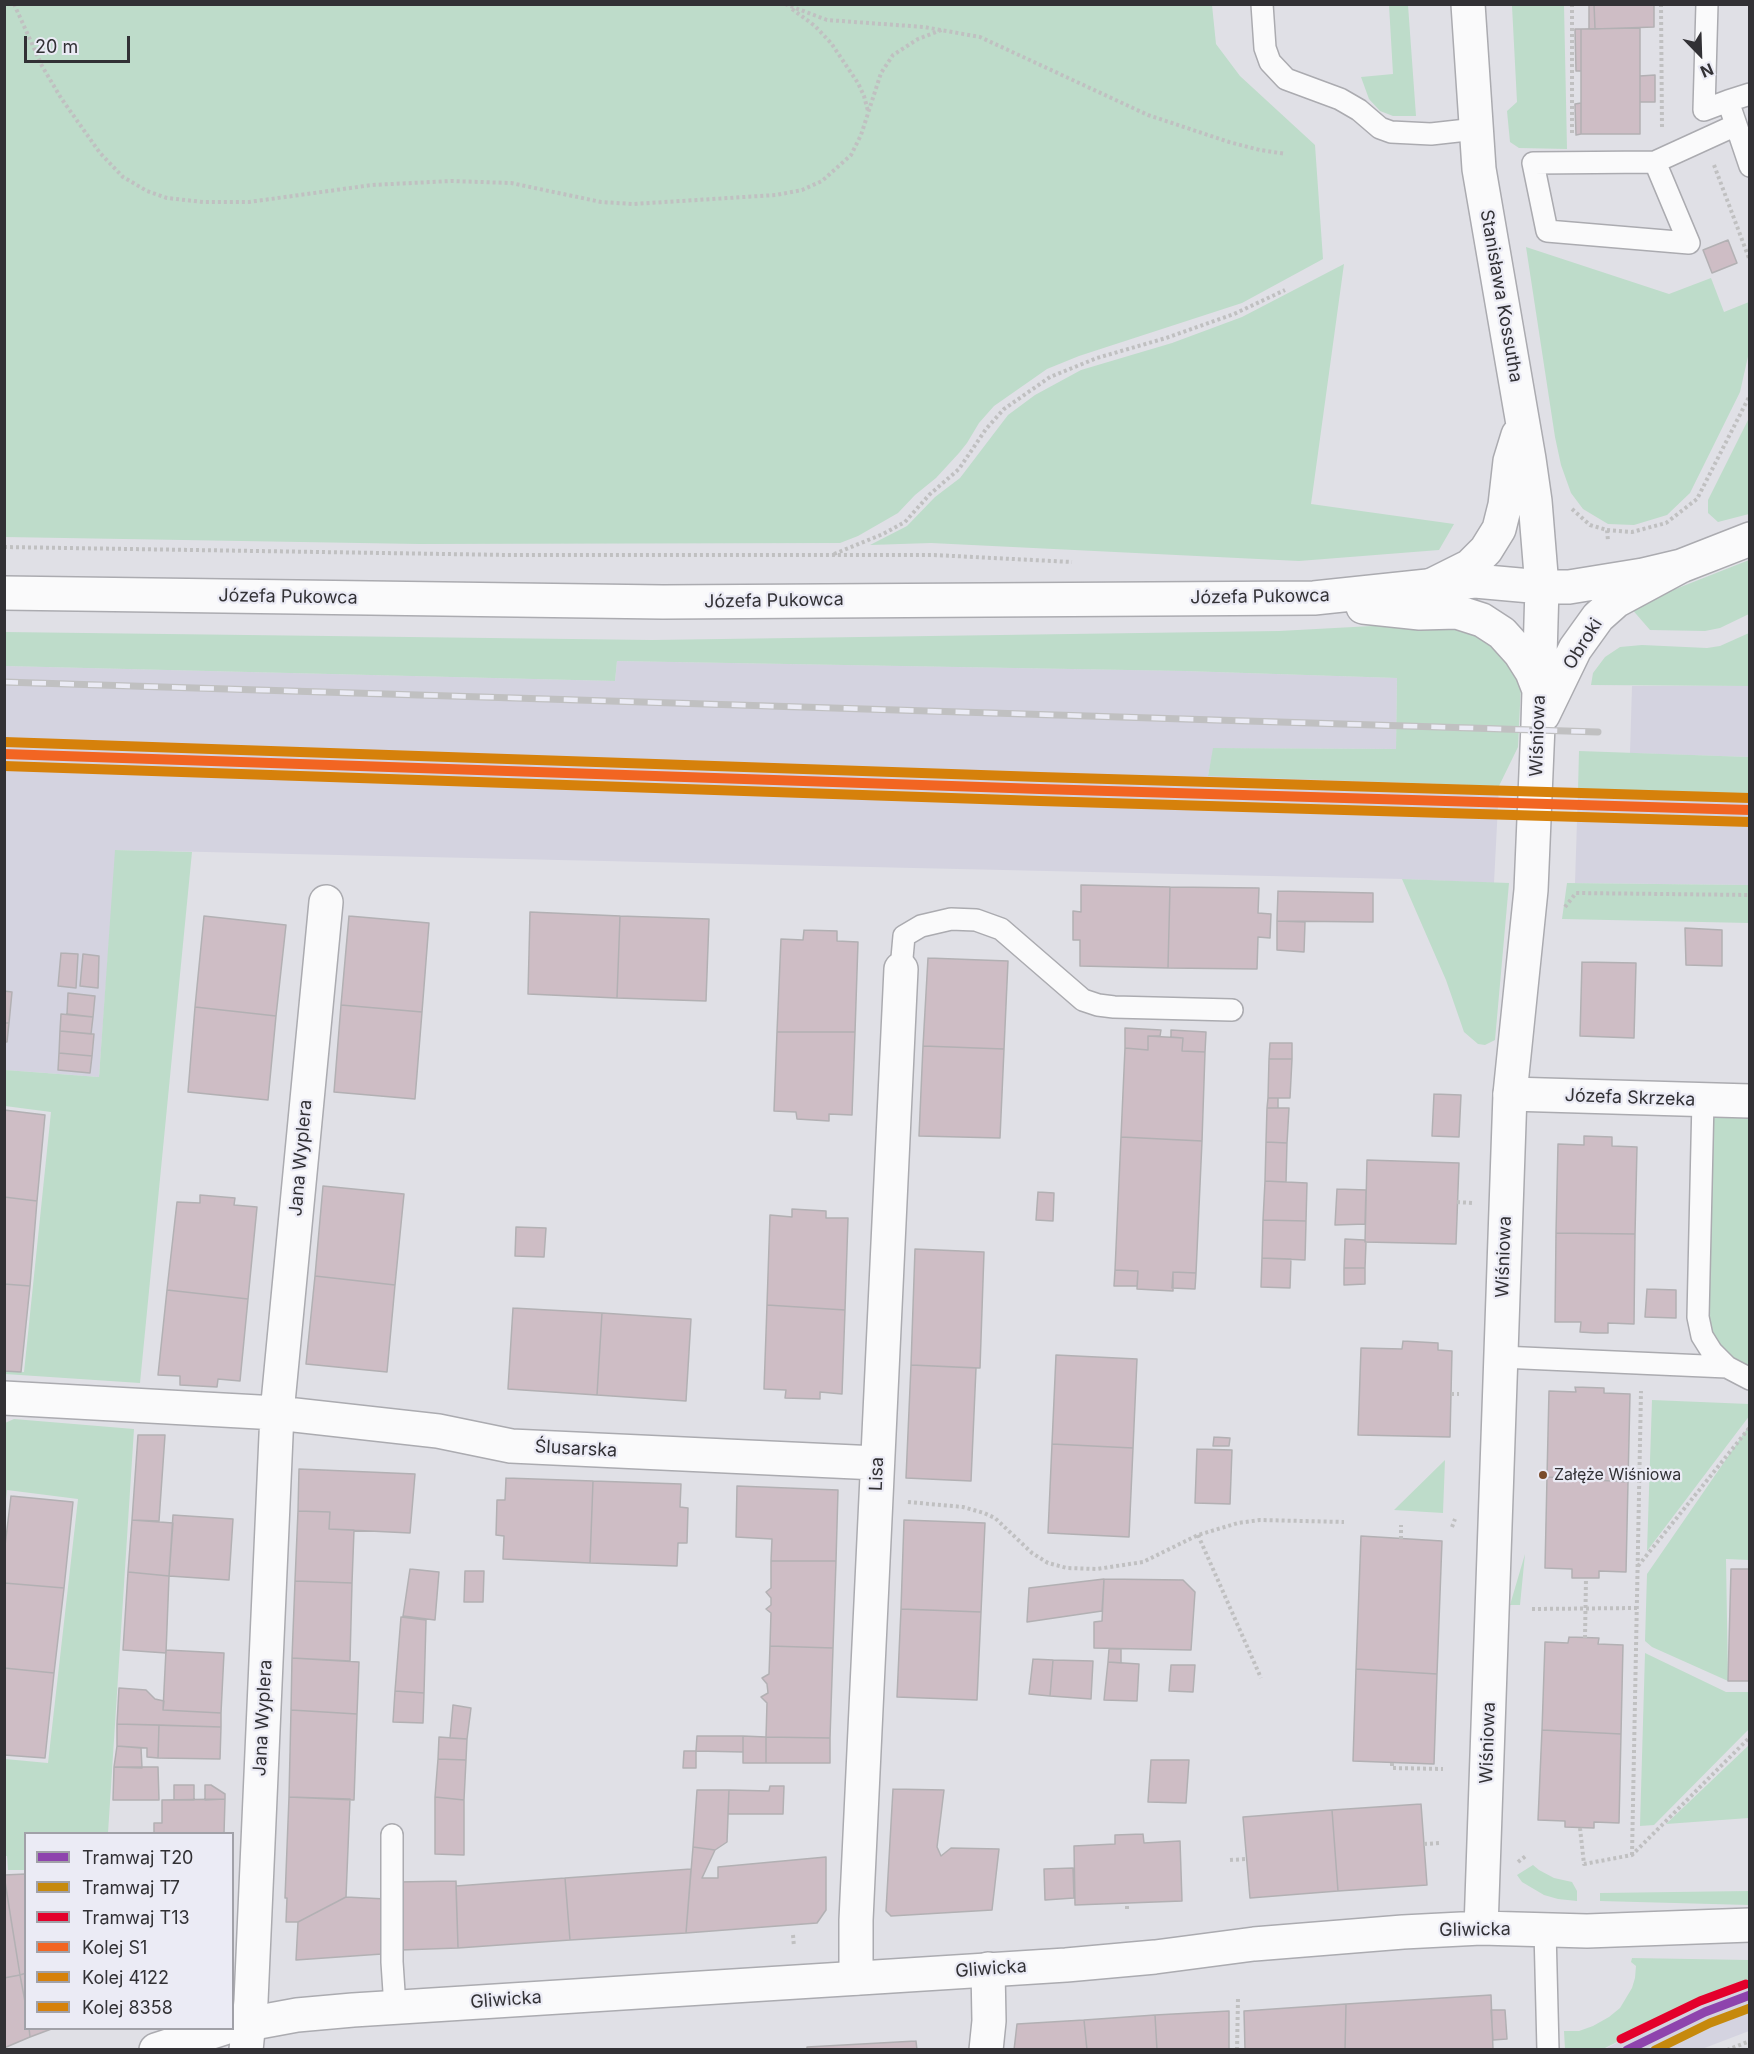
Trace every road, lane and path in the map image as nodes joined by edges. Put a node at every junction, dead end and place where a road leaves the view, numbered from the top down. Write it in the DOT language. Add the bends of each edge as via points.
graph roads {
  1 [pos="14,4"];
  2 [pos="1262,4"];
  3 [pos="1468,4"];
  4 [pos="1572,4"];
  5 [pos="1662,4"];
  6 [pos="1707,4"];
  7 [pos="786,5"];
  8 [pos="944,29"];
  9 [pos="1749,94"];
  10 [pos="1728,101"];
  11 [pos="868,114"];
  12 [pos="1736,125"];
  13 [pos="1476,129"];
  14 [pos="1662,135"];
  15 [pos="1572,141"];
  16 [pos="1286,154"];
  17 [pos="1655,162"];
  18 [pos="1749,166"];
  19 [pos="1285,290"];
  20 [pos="1749,395"];
  21 [pos="1522,422"];
  22 [pos="1570,507"];
  23 [pos="1607,530"];
  24 [pos="1749,539"];
  25 [pos="1608,541"];
  26 [pos="4,548"];
  27 [pos="830,555"];
  28 [pos="1073,562"];
  29 [pos="1681,566"];
  30 [pos="1429,586"];
  31 [pos="1542,587"];
  32 [pos="4,593"];
  33 [pos="1314,598"];
  34 [pos="1540,692"];
  35 [pos="1538,725"];
  36 [pos="1749,895"];
  37 [pos="326,903"];
  38 [pos="1560,913"];
  39 [pos="902,969"];
  40 [pos="1232,1011"];
  41 [pos="1510,1094"];
  42 [pos="1703,1100"];
  43 [pos="1749,1101"];
  44 [pos="1457,1203"];
  45 [pos="1478,1203"];
  46 [pos="1501,1357"];
  47 [pos="1642,1364"];
  48 [pos="1727,1367"];
  49 [pos="1749,1379"];
  50 [pos="1451,1394"];
  51 [pos="1459,1394"];
  52 [pos="4,1398"];
  53 [pos="277,1413"];
  54 [pos="1749,1427"];
  55 [pos="877,1463"];
  56 [pos="876,1500"];
  57 [pos="1455,1519"];
  58 [pos="1344,1522"];
  59 [pos="1401,1525"];
  60 [pos="1452,1527"];
  61 [pos="1198,1535"];
  62 [pos="1401,1539"];
  63 [pos="1638,1567"];
  64 [pos="1586,1578"];
  65 [pos="1637,1608"];
  66 [pos="1586,1609"];
  67 [pos="1532,1610"];
  68 [pos="1585,1638"];
  69 [pos="1261,1678"];
  70 [pos="1749,1737"];
  71 [pos="1392,1763"];
  72 [pos="1443,1769"];
  73 [pos="1580,1828"];
  74 [pos="392,1835"];
  75 [pos="1440,1843"];
  76 [pos="1424,1844"];
  77 [pos="1632,1855"];
  78 [pos="1247,1859"];
  79 [pos="1230,1860"];
  80 [pos="1127,1903"];
  81 [pos="1127,1909"];
  82 [pos="1749,1925"];
  83 [pos="1482,1928"];
  84 [pos="1545,1930"];
  85 [pos="988,1970"];
  86 [pos="856,1978"];
  87 [pos="1238,1998"];
  88 [pos="395,2007"];
  89 [pos="237,2032"];
  90 [pos="1749,2041"];
  91 [pos="156,2049"];
  92 [pos="986,2049"];
  93 [pos="1237,2049"];
  94 [pos="1548,2049"];
  95 [pos="1728,2049"];
  1 -- 11 [label="path" via="47,74 100,153 123,177 167,198 249,202 372,185 451,181 511,183 601,202 633,204 776,195 802,190 836,171 851,155"];
  2 -- 13 [label="lane" via="1265,48 1270,62 1286,80 1340,99 1391,132 1431,134"];
  3 -- 13 [label="street, Stanisława Kossutha"];
  4 -- 15 [label="path"];
  5 -- 14 [label="path"];
  6 -- 10 [label="lane" via="1704,110"];
  7 -- 8 [label="path" via="827,20"];
  7 -- 11 [label="path" via="831,43 858,83"];
  8 -- 11 [label="path" via="893,55 881,73"];
  8 -- 16 [label="path" via="980,37 1148,115 1229,142"];
  9 -- 10 [label="lane"];
  10 -- 12 [label="lane"];
  12 -- 17 [label="lane"];
  12 -- 18 [label="lane"];
  13 -- 21 [label="street, Stanisława Kossutha" via="1479,169"];
  17 -- 17 [label="lane" via="1533,163 1547,231 1689,243"];
  19 -- 27 [label="path" via="1234,314 1050,377 1004,409 958,469 905,522"];
  20 -- 23 [label="path" via="1697,499 1666,523 1632,532"];
  21 -- 30 [label="street" via="1510,461 1506,505 1499,529 1470,566"];
  21 -- 31 [label="street, Stanisława Kossutha" via="1535,501"];
  22 -- 23 [label="path" via="1590,525"];
  23 -- 25 [label="path"];
  24 -- 29 [label="street, Obroki"];
  26 -- 27 [label="path"];
  27 -- 28 [label="path"];
  29 -- 31 [label="street, Obroki" via="1569,587"];
  29 -- 35 [label="street, Obroki" via="1616,601 1598,617 1575,649"];
  30 -- 31 [label="street, Józefa Pukowca" via="1475,581"];
  30 -- 33 [label="street, Józefa Pukowca"];
  31 -- 34 [label="street, Wiśniowa"];
  32 -- 33 [label="street, Józefa Pukowca" via="663,602"];
  33 -- 34 [label="street" via="1419,613 1457,612 1482,620 1502,633 1520,653"];
  34 -- 35 [label="street, Wiśniowa"];
  35 -- 41 [label="street, Wiśniowa" via="1530,890"];
  36 -- 38 [label="path" via="1576,893"];
  37 -- 53 [label="street, Jana Wyplera"];
  39 -- 40 [label="lane" via="904,936 921,926 951,919 976,920 1001,929 1083,1000 1114,1007"];
  39 -- 55 [label="street, Lisa"];
  41 -- 42 [label="street, Józefa Skrzeka"];
  41 -- 46 [label="street, Wiśniowa"];
  42 -- 43 [label="street, Józefa Skrzeka"];
  42 -- 48 [label="lane" via="1698,1317 1702,1336"];
  44 -- 45 [label="path"];
  46 -- 47 [label="lane"];
  46 -- 83 [label="street, Wiśniowa"];
  47 -- 48 [label="lane"];
  47 -- 63 [label="path"];
  48 -- 49 [label="lane"];
  50 -- 51 [label="path"];
  52 -- 53 [label="street"];
  53 -- 55 [label="street, Ślusarska" via="438,1431 511,1446"];
  53 -- 89 [label="street, Jana Wyplera" via="251,2001"];
  54 -- 63 [label="path"];
  55 -- 56 [label="street, Lisa"];
  56 -- 61 [label="path" via="945,1505 984,1513 1002,1524 1032,1553 1067,1568 1097,1569 1143,1562"];
  56 -- 86 [label="street, Lisa"];
  57 -- 60 [label="path"];
  58 -- 61 [label="path" via="1260,1520"];
  59 -- 62 [label="path"];
  61 -- 69 [label="path"];
  63 -- 65 [label="path"];
  64 -- 66 [label="path"];
  65 -- 66 [label="path"];
  65 -- 77 [label="path"];
  66 -- 67 [label="path"];
  66 -- 68 [label="path"];
  70 -- 77 [label="path"];
  71 -- 72 [label="path" via="1392,1768"];
  73 -- 77 [label="path" via="1584,1864"];
  74 -- 88 [label="lane"];
  75 -- 76 [label="path"];
  78 -- 79 [label="path"];
  80 -- 81 [label="path"];
  82 -- 84 [label="street, Gliwicka"];
  83 -- 84 [label="street, Gliwicka"];
  83 -- 85 [label="street, Gliwicka" via="1254,1944 1155,1957"];
  84 -- 94 [label="lane"];
  85 -- 86 [label="street, Gliwicka"];
  85 -- 92 [label="street"];
  86 -- 88 [label="street, Gliwicka"];
  87 -- 93 [label="path"];
  88 -- 89 [label="street, Gliwicka" via="297,2015"];
  89 -- 91 [label="street, Gliwicka"];
  90 -- 95 [label="path"];
}
